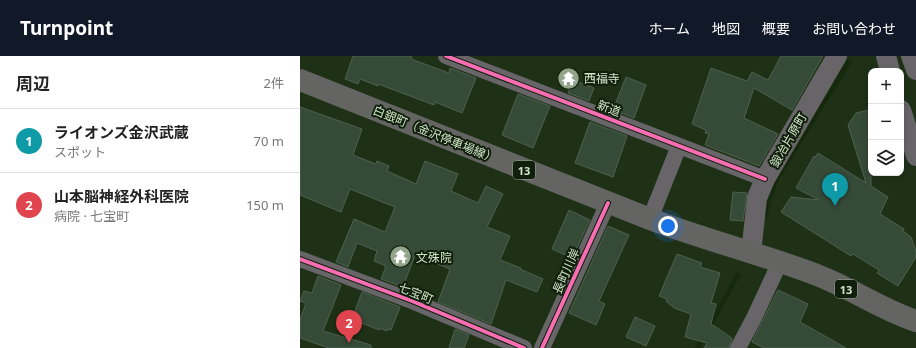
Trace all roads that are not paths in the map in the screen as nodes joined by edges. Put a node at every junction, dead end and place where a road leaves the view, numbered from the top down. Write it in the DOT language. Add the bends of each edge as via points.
graph roads {
  1 [pos="446,56"];
  2 [pos="837,56"];
  3 [pos="886,56"];
  4 [pos="911,56"];
  5 [pos="889,68"];
  6 [pos="916,70"];
  7 [pos="300,80"];
  8 [pos="904,119"];
  9 [pos="679,146"];
  10 [pos="916,156"];
  11 [pos="765,179"];
  12 [pos="608,203"];
  13 [pos="650,219"];
  14 [pos="751,253"];
  15 [pos="300,259"];
  16 [pos="780,262"];
  17 [pos="914,320"];
  18 [pos="743,347"];
  19 [pos="524,348"];
  20 [pos="542,348"];
  1 -- 9 [label="street, 新道"];
  2 -- 11 [label="street, 鍛冶片原町"];
  3 -- 5 [label="street"];
  4 -- 6 [label="street"];
  7 -- 12 [label="main road, 白銀町（金沢停車場線） / 13"];
  8 -- 10 [label="street"];
  9 -- 11 [label="street, 新道"];
  9 -- 13 [label="street"];
  11 -- 14 [label="street, 鍛冶片原町" via="757,198"];
  12 -- 13 [label="main road, 白銀町（金沢停車場線） / 13"];
  12 -- 20 [label="street, 長町川岸"];
  13 -- 14 [label="main road, 白銀町（金沢停車場線） / 13"];
  14 -- 16 [label="main road, 13"];
  15 -- 19 [label="street, 七宝町"];
  16 -- 17 [label="main road, 13" via="819,276"];
  16 -- 18 [label="street"];
}
